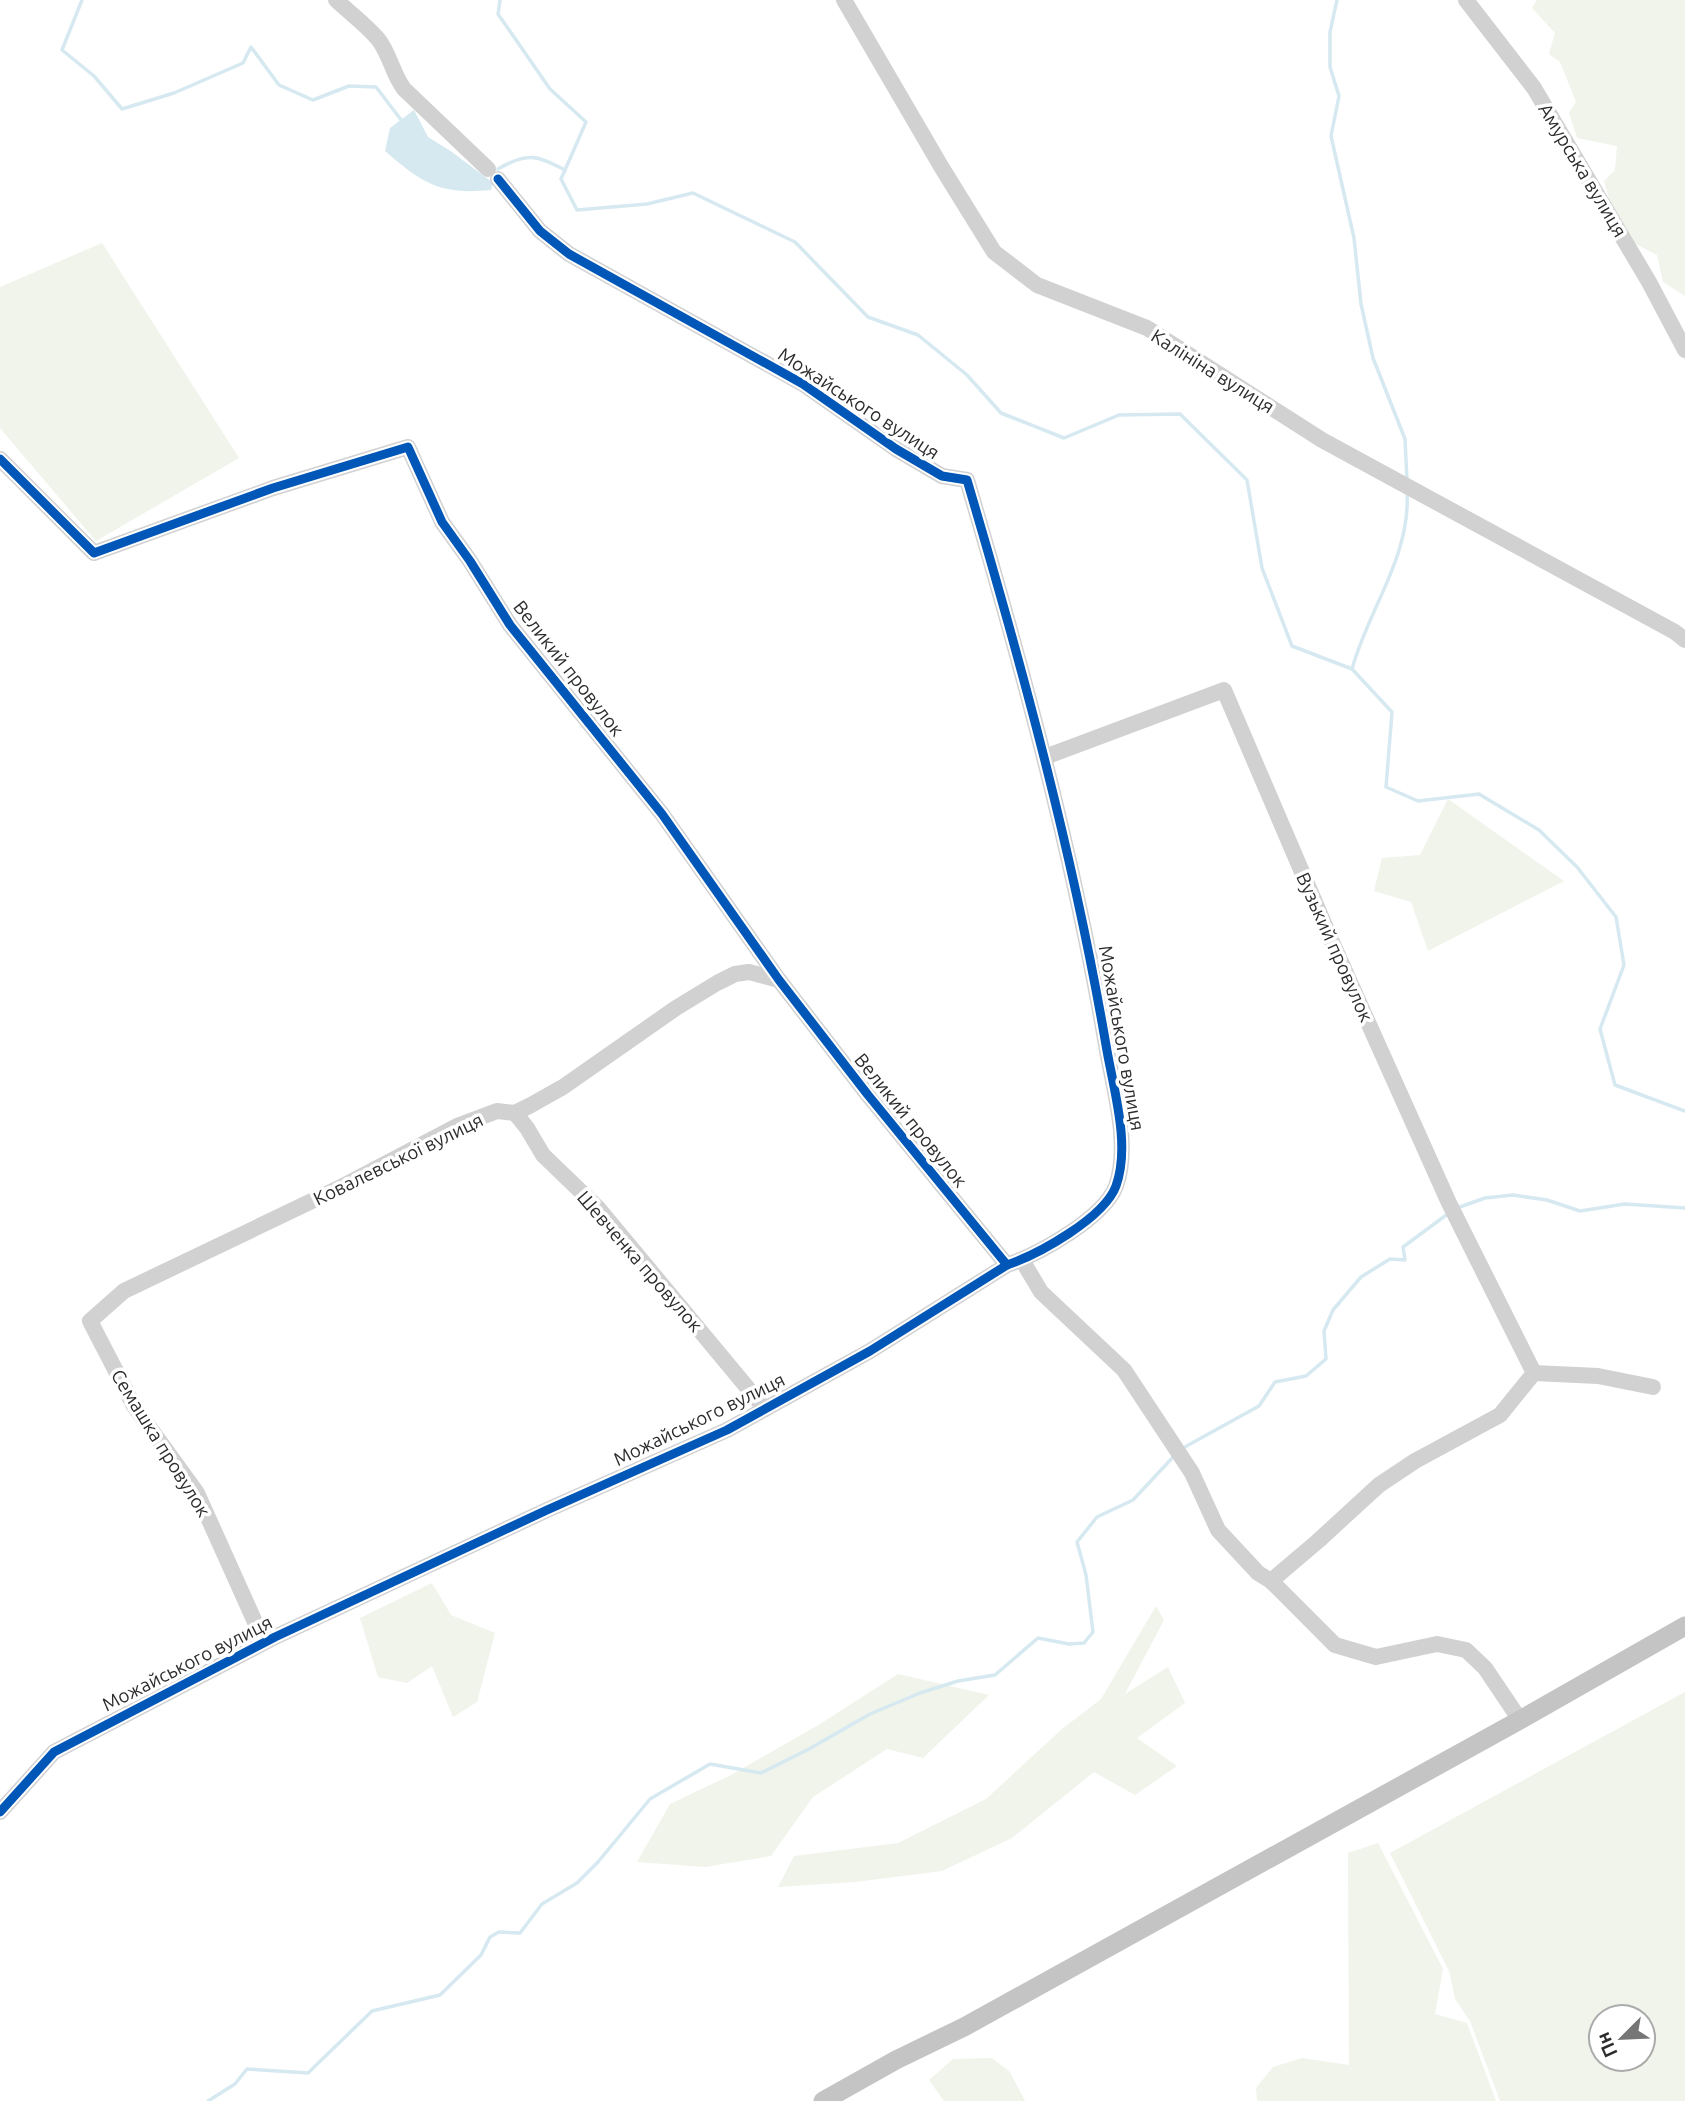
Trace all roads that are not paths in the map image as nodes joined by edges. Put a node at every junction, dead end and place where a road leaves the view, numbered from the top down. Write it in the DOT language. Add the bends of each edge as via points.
graph roads {
  1 [pos="336,0"];
  2 [pos="844,0"];
  3 [pos="1466,0"];
  4 [pos="1685,350"];
  5 [pos="4,467"];
  6 [pos="1685,640"];
  7 [pos="1045,757"];
  8 [pos="779,980"];
  9 [pos="515,1113"];
  10 [pos="1015,1263"];
  11 [pos="90,1321"];
  12 [pos="1534,1373"];
  13 [pos="1653,1387"];
  14 [pos="765,1409"];
  15 [pos="1271,1581"];
  16 [pos="1685,1626"];
  17 [pos="264,1642"];
  18 [pos="1520,1720"];
  19 [pos="0,1812"];
  20 [pos="823,2101"];
  1 -- 7 [label="street, Можайського вулиця" via="378,39 404,89 493,174 540,231 569,254 803,384 942,476 967,480"];
  2 -- 6 [label="street, Калініна вулиця" via="994,252 1037,285 1147,328 1322,440"];
  3 -- 4 [label="street, Амурська вулиця" via="1534,88"];
  5 -- 8 [label="street, Великий провулок" via="94,553 273,488 408,447 442,522 510,625 662,814"];
  7 -- 10 [label="street, Можайського вулиця" via="1091,959 1123,1149 1115,1188 1097,1212 1063,1238"];
  7 -- 12 [label="street, Вузький провулок" via="1224,690 1448,1203"];
  8 -- 9 [label="street, Ковалевської вулиця" via="749,972 717,983 563,1087"];
  8 -- 10 [label="street, Великий провулок" via="868,1095"];
  9 -- 11 [label="street, Ковалевської вулиця" via="497,1111 457,1126 124,1292"];
  9 -- 14 [label="street, Шевченка провулок" via="544,1155 600,1209"];
  10 -- 14 [label="street, Можайського вулиця"];
  10 -- 15 [label="street, Великий провулок" via="1124,1370 1192,1473 1218,1530"];
  11 -- 17 [label="street, Семашка провулок" via="134,1406 197,1493"];
  12 -- 13 [label="street" via="1598,1376"];
  12 -- 15 [label="street" via="1500,1415 1379,1485"];
  14 -- 17 [label="street, Можайського вулиця"];
  15 -- 18 [label="street, Великий провулок" via="1335,1645 1376,1657 1437,1644 1466,1650 1485,1668"];
  16 -- 18 [label="main road"];
  17 -- 19 [label="street, Можайського вулиця" via="54,1752"];
  18 -- 20 [label="main road" via="964,2028"];
}
